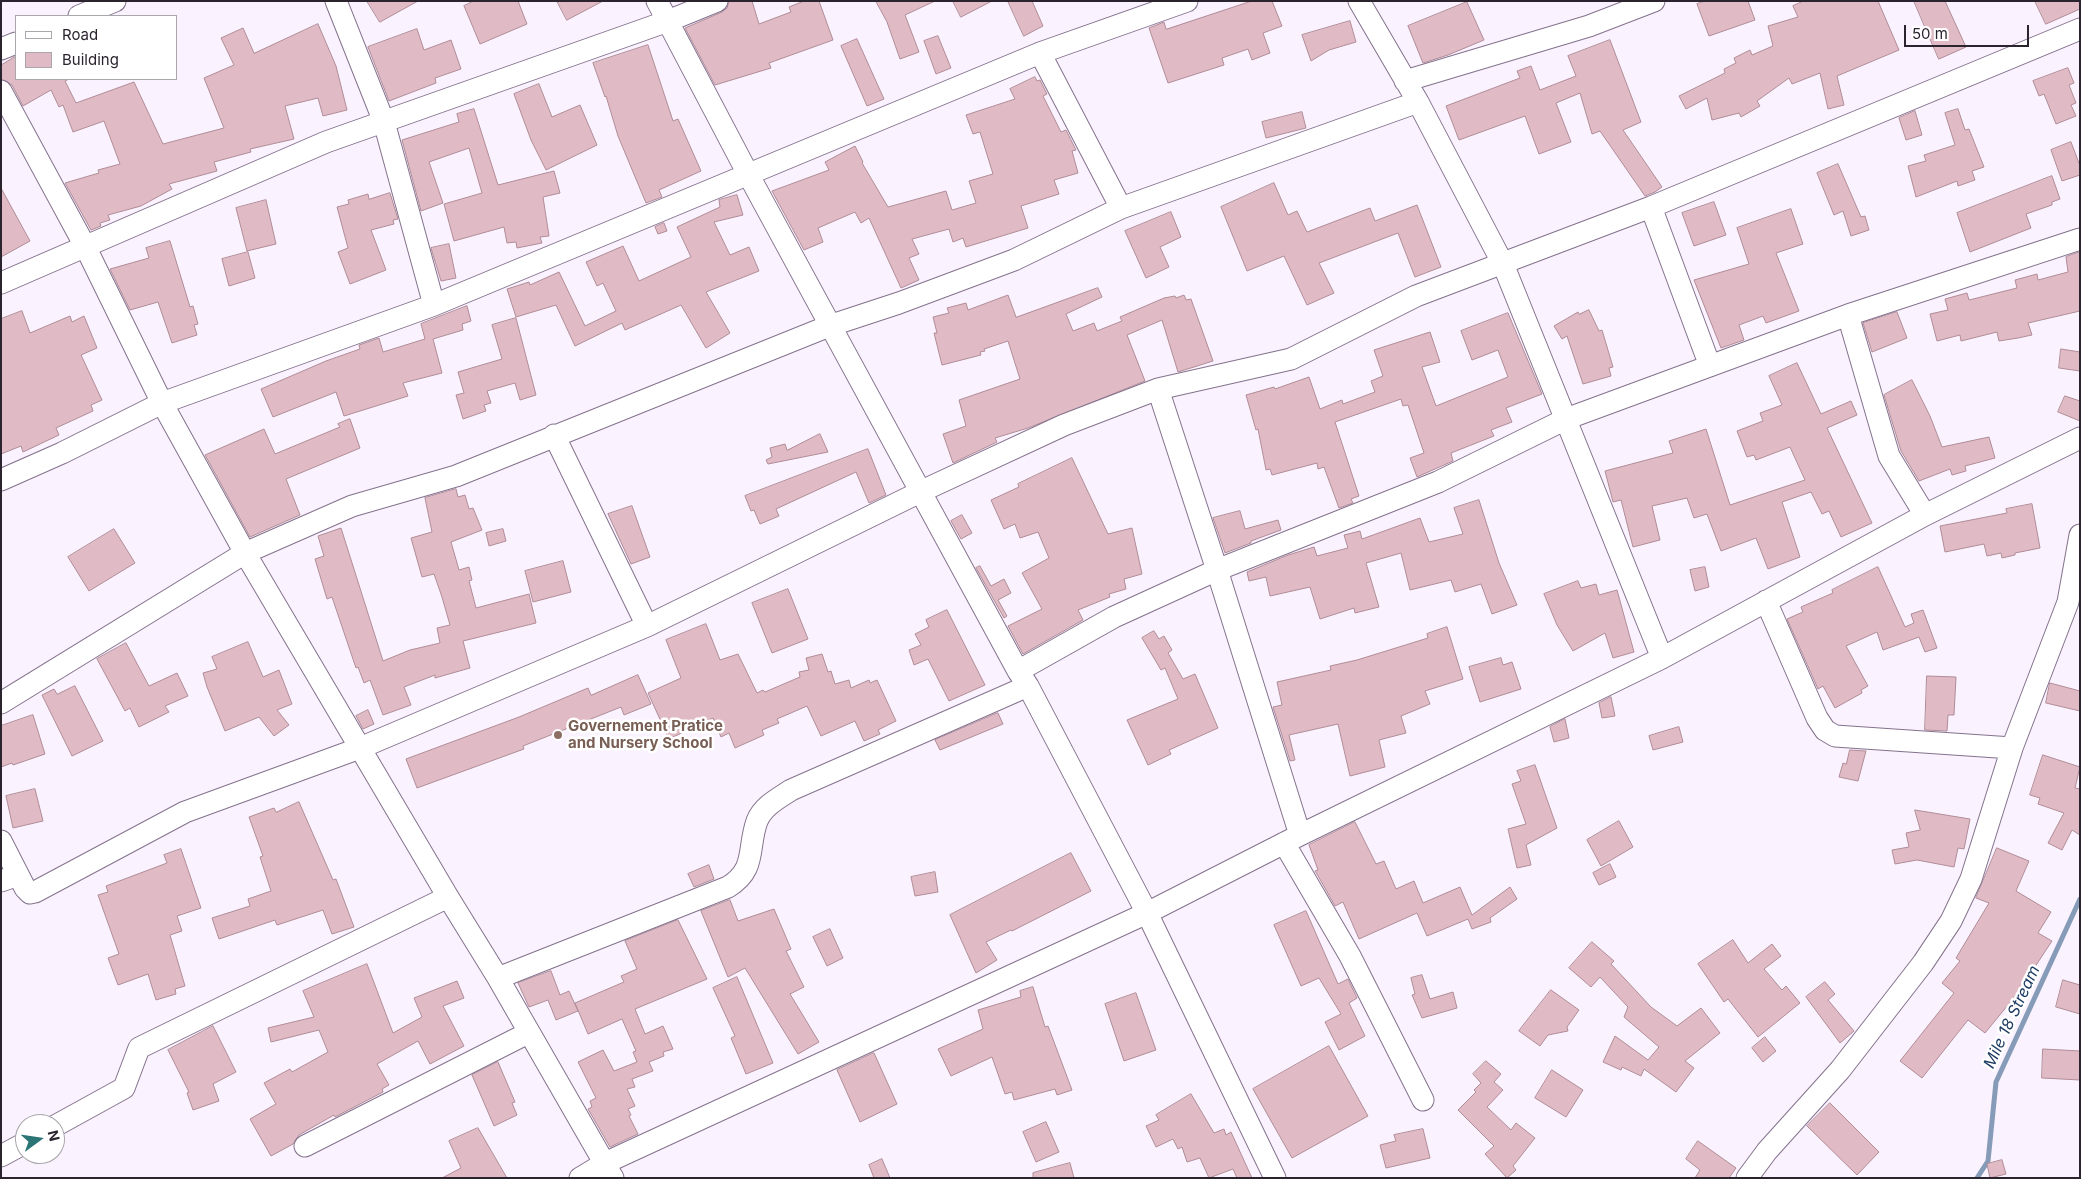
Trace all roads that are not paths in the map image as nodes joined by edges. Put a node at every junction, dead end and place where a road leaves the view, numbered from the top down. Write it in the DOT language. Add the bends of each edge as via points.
graph roads {
  1 [pos="115,1"];
  2 [pos="336,1"];
  3 [pos="657,1"];
  4 [pos="717,1"];
  5 [pos="1187,1"];
  6 [pos="1359,1"];
  7 [pos="1654,1"];
  8 [pos="82,15"];
  9 [pos="668,21"];
  10 [pos="2080,29"];
  11 [pos="15,43"];
  12 [pos="1,50"];
  13 [pos="1040,53"];
  14 [pos="1405,81"];
  15 [pos="1,91"];
  16 [pos="1418,102"];
  17 [pos="384,122"];
  18 [pos="748,174"];
  19 [pos="1651,206"];
  20 [pos="1121,208"];
  21 [pos="2080,238"];
  22 [pos="84,246"];
  23 [pos="1503,264"];
  24 [pos="1,283"];
  25 [pos="434,305"];
  26 [pos="1848,315"];
  27 [pos="829,326"];
  28 [pos="1710,366"];
  29 [pos="1158,389"];
  30 [pos="162,403"];
  31 [pos="1566,419"];
  32 [pos="554,436"];
  33 [pos="2080,438"];
  34 [pos="1,480"];
  35 [pos="922,491"];
  36 [pos="1925,515"];
  37 [pos="2080,535"];
  38 [pos="245,553"];
  39 [pos="1217,570"];
  40 [pos="1766,602"];
  41 [pos="647,626"];
  42 [pos="1662,658"];
  43 [pos="1023,679"];
  44 [pos="1,703"];
  45 [pos="360,748"];
  46 [pos="2012,748"];
  47 [pos="1292,839"];
  48 [pos="1,841"];
  49 [pos="10,878"];
  50 [pos="448,897"];
  51 [pos="1147,913"];
  52 [pos="498,978"];
  53 [pos="528,1032"];
  54 [pos="1423,1100"];
  55 [pos="65,1120"];
  56 [pos="305,1146"];
  57 [pos="15,1148"];
  58 [pos="1,1156"];
  59 [pos="609,1171"];
  60 [pos="580,1178"];
  61 [pos="1275,1178"];
  62 [pos="1747,1178"];
  1 -- 8 [label="street"];
  2 -- 17 [label="street"];
  3 -- 9 [label="street"];
  4 -- 9 [label="street"];
  5 -- 13 [label="street"];
  6 -- 14 [label="street"];
  7 -- 14 [label="street" via="1581,28"];
  9 -- 17 [label="street"];
  9 -- 18 [label="street"];
  10 -- 19 [label="street"];
  11 -- 12 [label="street"];
  13 -- 18 [label="street"];
  13 -- 20 [label="street"];
  14 -- 16 [label="street"];
  15 -- 22 [label="street"];
  16 -- 20 [label="street"];
  16 -- 23 [label="street"];
  17 -- 22 [label="street" via="326,142"];
  17 -- 25 [label="street"];
  18 -- 25 [label="street"];
  18 -- 27 [label="street"];
  19 -- 23 [label="street"];
  19 -- 28 [label="street"];
  20 -- 27 [label="street" via="1014,260"];
  21 -- 26 [label="street"];
  22 -- 24 [label="street"];
  22 -- 30 [label="street"];
  23 -- 29 [label="street" via="1416,296 1291,359"];
  23 -- 31 [label="street"];
  25 -- 30 [label="street"];
  26 -- 28 [label="street"];
  26 -- 36 [label="street" via="1889,456"];
  27 -- 32 [label="street"];
  27 -- 35 [label="street"];
  28 -- 31 [label="street"];
  29 -- 35 [label="street" via="1064,425"];
  29 -- 39 [label="street"];
  30 -- 34 [label="street"];
  30 -- 38 [label="street"];
  31 -- 39 [label="street" via="1438,482"];
  31 -- 42 [label="street"];
  32 -- 38 [label="street" via="456,476 365,500"];
  32 -- 41 [label="street"];
  33 -- 36 [label="street"];
  35 -- 41 [label="street"];
  35 -- 43 [label="street"];
  36 -- 40 [label="street"];
  37 -- 46 [label="street" via="2068,602"];
  38 -- 44 [label="street"];
  38 -- 45 [label="street"];
  39 -- 43 [label="street" via="1114,618"];
  39 -- 47 [label="street"];
  40 -- 42 [label="street"];
  40 -- 46 [label="street" via="1817,718 1835,736"];
  41 -- 45 [label="street"];
  42 -- 47 [label="street"];
  43 -- 51 [label="street"];
  43 -- 52 [label="street" via="791,790 771,803 758,820 746,872 728,887"];
  45 -- 49 [label="street" via="185,812 35,892 30,893"];
  45 -- 50 [label="street"];
  46 -- 62 [label="street" via="1971,879 1951,921 1923,963 1840,1070"];
  47 -- 51 [label="street"];
  47 -- 54 [label="street"];
  48 -- 49 [label="street"];
  50 -- 52 [label="street"];
  50 -- 55 [label="street" via="139,1048 124,1088"];
  51 -- 59 [label="street"];
  51 -- 61 [label="street"];
  52 -- 53 [label="street"];
  53 -- 56 [label="street"];
  53 -- 59 [label="street"];
  57 -- 58 [label="street"];
  59 -- 60 [label="street"];
}
